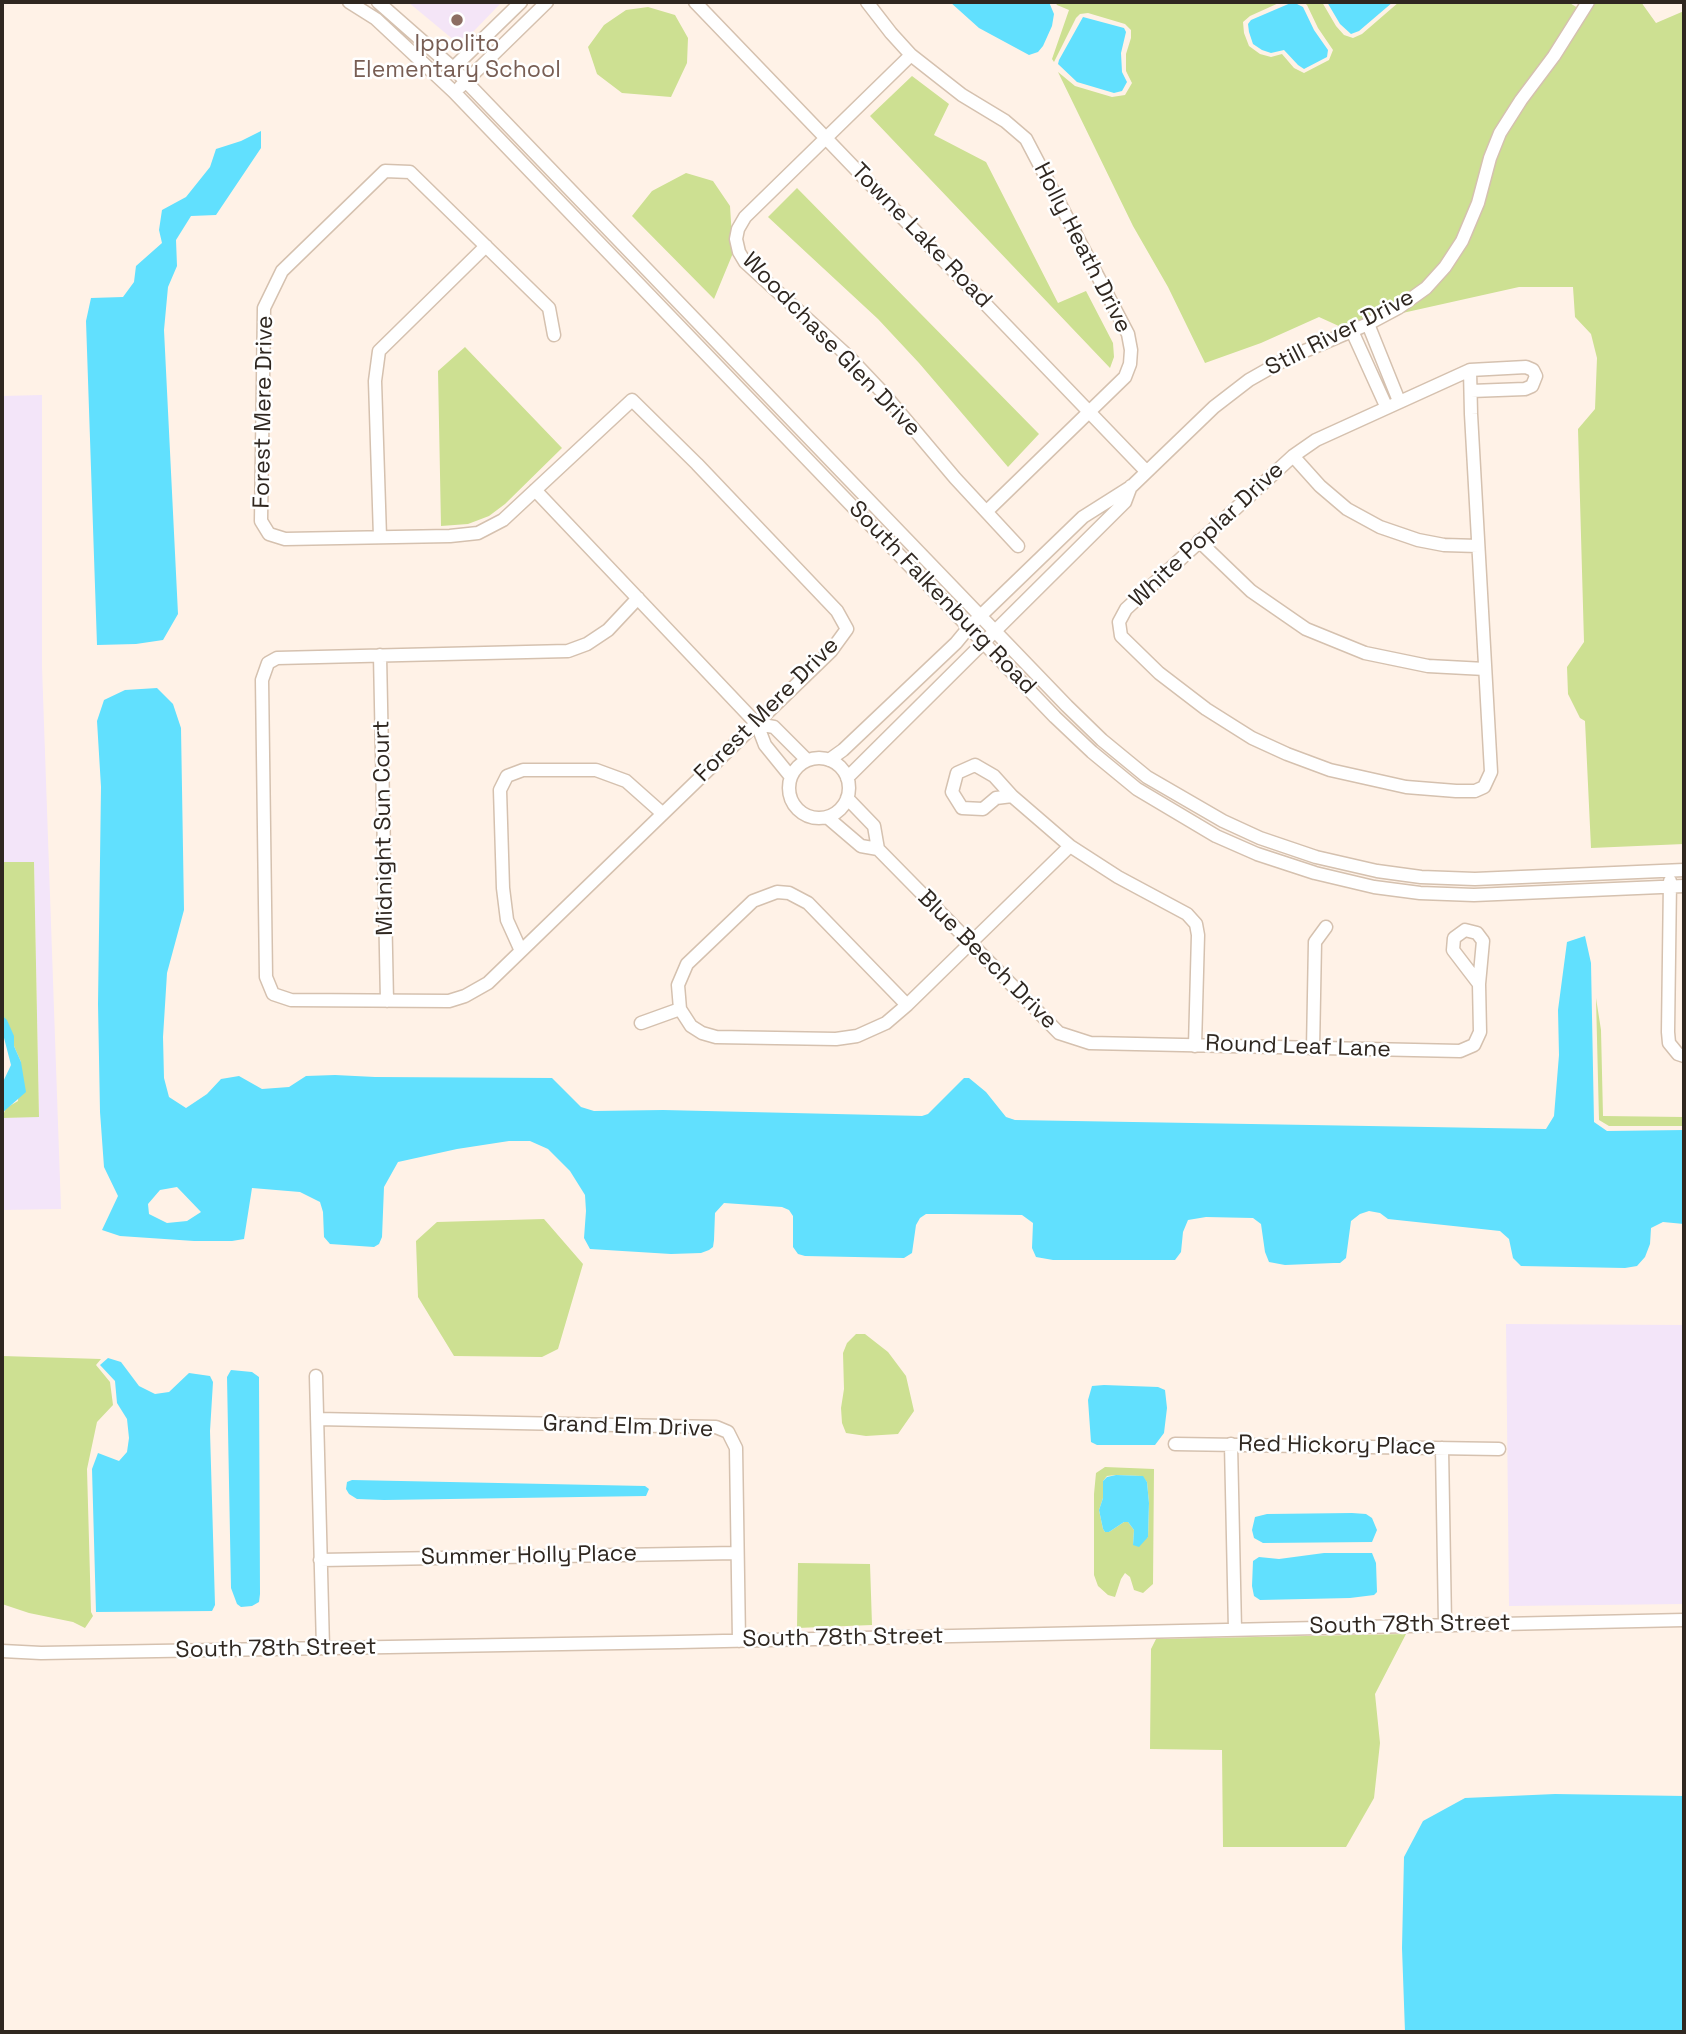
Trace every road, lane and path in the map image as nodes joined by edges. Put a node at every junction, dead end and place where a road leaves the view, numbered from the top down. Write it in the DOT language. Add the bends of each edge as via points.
graph roads {
  1 [pos="349,2"];
  2 [pos="378,2"];
  3 [pos="522,2"];
  4 [pos="547,2"];
  5 [pos="695,2"];
  6 [pos="867,2"];
  7 [pos="1588,2"];
  8 [pos="911,55"];
  9 [pos="453,68"];
  10 [pos="441,79"];
  11 [pos="466,81"];
  12 [pos="454,92"];
  13 [pos="827,138"];
  14 [pos="485,246"];
  15 [pos="1368,324"];
  16 [pos="1352,331"];
  17 [pos="554,335"];
  18 [pos="1381,358"];
  19 [pos="1367,364"];
  20 [pos="1470,370"];
  21 [pos="1471,391"];
  22 [pos="1399,401"];
  23 [pos="1387,406"];
  24 [pos="783,411"];
  25 [pos="1090,412"];
  26 [pos="772,421"];
  27 [pos="1293,456"];
  28 [pos="1146,471"];
  29 [pos="1132,486"];
  30 [pos="535,490"];
  31 [pos="987,511"];
  32 [pos="380,537"];
  33 [pos="1199,541"];
  34 [pos="1018,546"];
  35 [pos="1478,546"];
  36 [pos="638,598"];
  37 [pos="980,616"];
  38 [pos="970,626"];
  39 [pos="995,632"];
  40 [pos="984,642"];
  41 [pos="380,655"];
  42 [pos="1485,669"];
  43 [pos="757,724"];
  44 [pos="807,760"];
  45 [pos="829,760"];
  46 [pos="791,778"];
  47 [pos="847,778"];
  48 [pos="1012,796"];
  49 [pos="847,798"];
  50 [pos="662,813"];
  51 [pos="827,817"];
  52 [pos="1070,846"];
  53 [pos="878,849"];
  54 [pos="1336,862"];
  55 [pos="1684,870"];
  56 [pos="1669,871"];
  57 [pos="1333,877"];
  58 [pos="1684,886"];
  59 [pos="1670,887"];
  60 [pos="1326,927"];
  61 [pos="969,943"];
  62 [pos="521,951"];
  63 [pos="1479,984"];
  64 [pos="387,1001"];
  65 [pos="906,1005"];
  66 [pos="680,1009"];
  67 [pos="641,1023"];
  68 [pos="1195,1045"];
  69 [pos="1313,1049"];
  70 [pos="1684,1056"];
  71 [pos="316,1376"];
  72 [pos="317,1419"];
  73 [pos="1175,1444"];
  74 [pos="1231,1444"];
  75 [pos="1442,1448"];
  76 [pos="1499,1449"];
  77 [pos="737,1553"];
  78 [pos="320,1560"];
  79 [pos="1684,1620"];
  80 [pos="1445,1624"];
  81 [pos="1235,1630"];
  82 [pos="739,1641"];
  83 [pos="323,1648"];
  84 [pos="2,1651"];
  1 -- 10 [label="street, South Falkenburg Road" via="376,19"];
  2 -- 9 [label="street, South Falkenburg Road"];
  3 -- 9 [label="street"];
  4 -- 11 [label="street"];
  5 -- 13 [label="street, Towne Lake Road"];
  6 -- 8 [label="street, Holly Heath Drive"];
  7 -- 15 [label="street, Still River Drive" via="1500,132 1478,203 1445,267 1398,309"];
  8 -- 13 [label="street, Woodchase Glen Drive"];
  8 -- 25 [label="street, Holly Heath Drive" via="1026,139 1128,334 1131,350 1125,377"];
  9 -- 10 [label="street"];
  9 -- 11 [label="street, South Falkenburg Road"];
  10 -- 12 [label="street, South Falkenburg Road"];
  11 -- 12 [label="street"];
  11 -- 24 [label="street, South Falkenburg Road"];
  12 -- 26 [label="street, South Falkenburg Road"];
  13 -- 25 [label="street, Towne Lake Road"];
  13 -- 31 [label="street, Woodchase Glen Drive" via="745,217 736,239 739,252 744,262 858,366"];
  14 -- 17 [label="street, Forest Mere Drive" via="549,308"];
  14 -- 32 [label="street" via="379,351 374,381"];
  14 -- 32 [label="street, Forest Mere Drive" via="410,172 385,171 282,271 264,308 261,521 269,534 285,538"];
  15 -- 16 [label="street, Still River Drive"];
  15 -- 18 [label="street"];
  16 -- 19 [label="street"];
  16 -- 28 [label="street, Still River Drive" via="1249,380"];
  18 -- 19 [label="street"];
  18 -- 22 [label="street"];
  19 -- 23 [label="street"];
  20 -- 21 [label="street, White Poplar Drive"];
  20 -- 21 [label="street, White Poplar Drive" via="1526,367 1536,376 1525,389"];
  20 -- 22 [label="street, White Poplar Drive"];
  21 -- 35 [label="street, White Poplar Drive"];
  22 -- 23 [label="street, White Poplar Drive"];
  23 -- 27 [label="street, White Poplar Drive"];
  24 -- 26 [label="street"];
  24 -- 37 [label="street, South Falkenburg Road"];
  25 -- 28 [label="street, Towne Lake Road"];
  25 -- 31 [label="street, Holly Heath Drive"];
  26 -- 38 [label="street, South Falkenburg Road"];
  27 -- 33 [label="street, White Poplar Drive"];
  27 -- 35 [label="street" via="1347,509 1380,527 1418,540"];
  28 -- 29 [label="street, Still River Drive"];
  29 -- 37 [label="street, Still River Drive" via="1083,517"];
  29 -- 39 [label="street, Still River Drive" via="1125,502"];
  30 -- 32 [label="street, Forest Mere Drive" via="503,520 478,533"];
  30 -- 36 [label="street"];
  30 -- 43 [label="street, Forest Mere Drive" via="632,400 837,611 846,629 831,651"];
  31 -- 34 [label="street, Woodchase Glen Drive"];
  33 -- 42 [label="street" via="1251,591 1306,629 1365,653 1428,666"];
  33 -- 42 [label="street, White Poplar Drive" via="1126,609 1119,622 1121,636 1206,709 1287,754 1363,779 1475,791 1484,787 1491,772"];
  35 -- 42 [label="street, White Poplar Drive"];
  36 -- 41 [label="street, Forest Mere Drive" via="608,630 568,651"];
  36 -- 43 [label="street"];
  37 -- 38 [label="street, Still River Drive"];
  37 -- 39 [label="street, South Falkenburg Road"];
  38 -- 40 [label="street, South Falkenburg Road"];
  38 -- 45 [label="street, Still River Drive"];
  39 -- 40 [label="street, Still River Drive"];
  39 -- 54 [label="street, South Falkenburg Road" via="1102,740 1147,777 1223,821"];
  40 -- 47 [label="street, Still River Drive"];
  40 -- 57 [label="street, South Falkenburg Road" via="1064,726 1138,789 1216,836"];
  41 -- 64 [label="street, Midnight Sun Court"];
  41 -- 64 [label="street, Forest Mere Drive" via="268,663 262,680 266,977 273,994 290,1000"];
  43 -- 44 [label="street" via="774,727"];
  43 -- 46 [label="street" via="765,745"];
  43 -- 50 [label="street, Forest Mere Drive"];
  44 -- 45 [label="street"];
  44 -- 46 [label="street"];
  45 -- 47 [label="street"];
  46 -- 51 [label="street" via="794,804 808,816"];
  47 -- 49 [label="street"];
  48 -- 48 [label="street, Round Leaf Lane" via="996,798 983,809 962,808 952,792 957,773 975,765"];
  48 -- 52 [label="street, Round Leaf Lane"];
  49 -- 51 [label="street"];
  49 -- 53 [label="street, Blue Beech Drive" via="874,826"];
  50 -- 62 [label="street, Forest Mere Drive"];
  50 -- 62 [label="street" via="626,781 596,770 523,770 508,776 500,790 503,888 507,920"];
  51 -- 53 [label="street, Blue Beech Drive" via="861,846"];
  52 -- 61 [label="street"];
  52 -- 68 [label="street, Round Leaf Lane" via="1187,914 1196,924"];
  53 -- 61 [label="street, Blue Beech Drive"];
  54 -- 56 [label="street, South Falkenburg Road" via="1421,877 1462,879"];
  54 -- 57 [label="street"];
  55 -- 56 [label="street, South Falkenburg Road"];
  56 -- 59 [label="street"];
  57 -- 59 [label="street, South Falkenburg Road" via="1397,890 1475,895"];
  58 -- 59 [label="street, South Falkenburg Road"];
  59 -- 70 [label="street" via="1668,1031 1669,1043"];
  60 -- 69 [label="street" via="1315,942"];
  61 -- 65 [label="street"];
  61 -- 68 [label="street, Blue Beech Drive" via="1059,1033 1090,1043"];
  62 -- 64 [label="street, Forest Mere Drive" via="488,983 465,996 449,1001"];
  63 -- 69 [label="street, Round Leaf Lane" via="1480,1032 1474,1045 1460,1051"];
  65 -- 66 [label="street" via="886,1023 836,1039 716,1037 691,1026"];
  65 -- 66 [label="street" via="808,903 778,892 753,901 687,964 678,985"];
  66 -- 67 [label="street"];
  68 -- 69 [label="street, Round Leaf Lane"];
  71 -- 72 [label="street"];
  72 -- 77 [label="street, Grand Elm Drive" via="716,1427 728,1432 736,1448"];
  72 -- 78 [label="street"];
  73 -- 74 [label="street, Red Hickory Place"];
  74 -- 75 [label="street, Red Hickory Place"];
  74 -- 81 [label="street"];
  75 -- 76 [label="street, Red Hickory Place"];
  75 -- 80 [label="street"];
  77 -- 78 [label="street, Summer Holly Place"];
  77 -- 82 [label="street, Grand Elm Drive"];
  78 -- 83 [label="street"];
  79 -- 80 [label="street, South 78th Street"];
  80 -- 81 [label="street, South 78th Street"];
  81 -- 82 [label="street, South 78th Street"];
  82 -- 83 [label="street, South 78th Street"];
  83 -- 84 [label="street, South 78th Street"];
}
